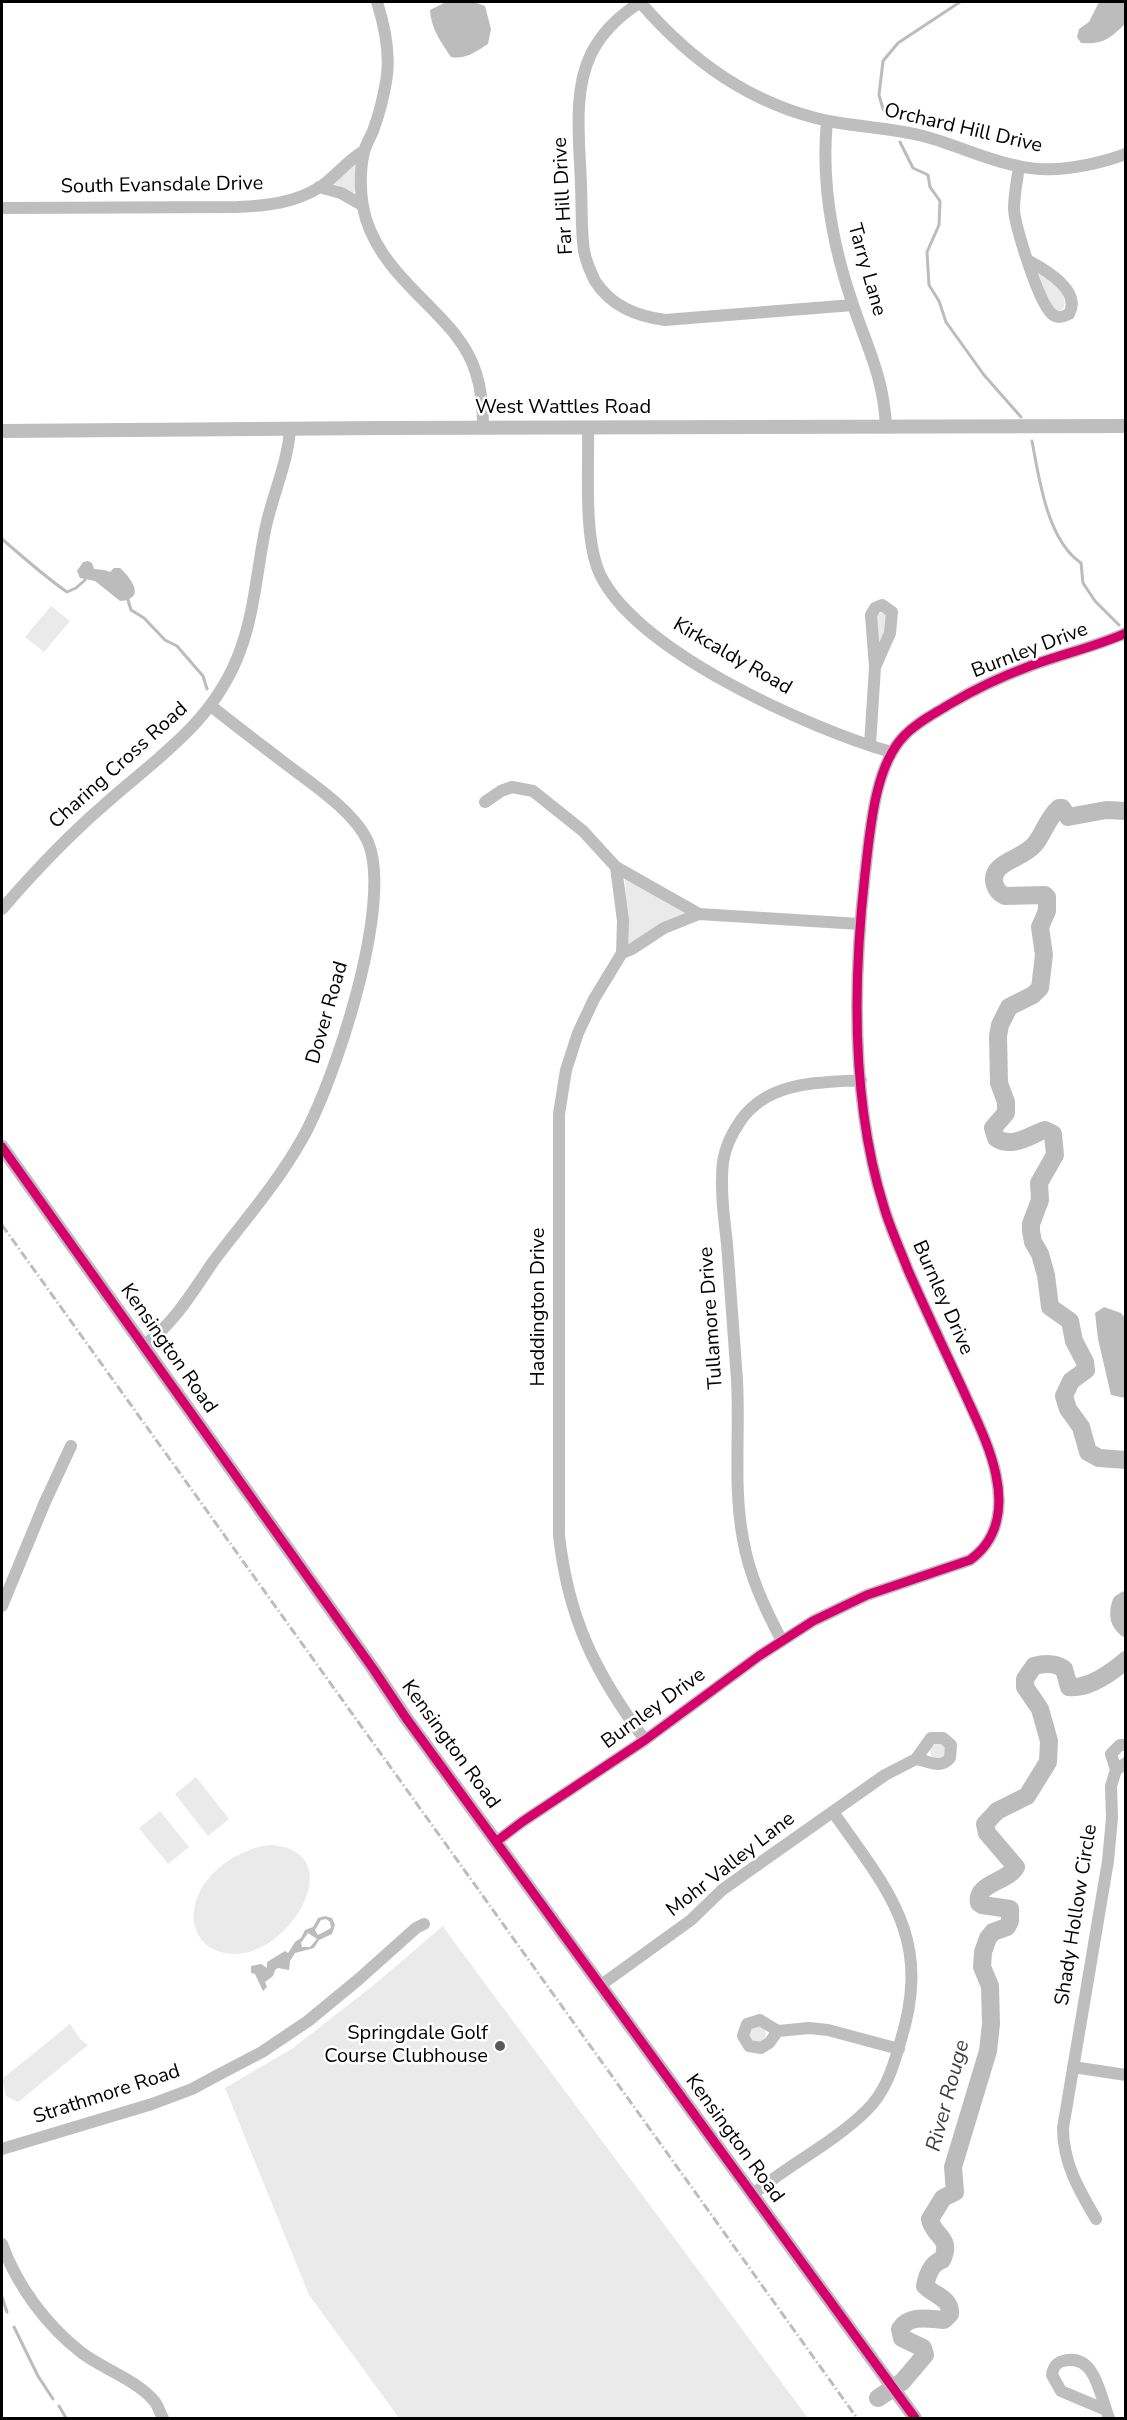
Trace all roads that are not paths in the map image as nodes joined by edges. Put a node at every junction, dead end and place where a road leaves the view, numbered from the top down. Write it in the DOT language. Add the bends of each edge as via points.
graph roads {
  1 [pos="377,2"];
  2 [pos="640,2"];
  3 [pos="827,121"];
  4 [pos="364,151"];
  5 [pos="1125,154"];
  6 [pos="1019,167"];
  7 [pos="320,187"];
  8 [pos="362,206"];
  9 [pos="2,208"];
  10 [pos="1029,261"];
  11 [pos="854,305"];
  12 [pos="1125,426"];
  13 [pos="483,427"];
  14 [pos="588,427"];
  15 [pos="886,427"];
  16 [pos="290,429"];
  17 [pos="2,431"];
  18 [pos="1125,633"];
  19 [pos="875,668"];
  20 [pos="211,706"];
  21 [pos="870,745"];
  22 [pos="891,752"];
  23 [pos="485,802"];
  24 [pos="616,867"];
  25 [pos="2,909"];
  26 [pos="699,914"];
  27 [pos="860,924"];
  28 [pos="622,953"];
  29 [pos="861,1080"];
  30 [pos="2,1147"];
  31 [pos="144,1345"];
  32 [pos="71,1446"];
  33 [pos="2,1606"];
  34 [pos="782,1641"];
  35 [pos="645,1740"];
  36 [pos="1125,1745"];
  37 [pos="916,1759"];
  38 [pos="1121,1767"];
  39 [pos="833,1812"];
  40 [pos="497,1841"];
  41 [pos="424,1924"];
  42 [pos="601,1985"];
  43 [pos="778,2031"];
  44 [pos="899,2049"];
  45 [pos="1073,2067"];
  46 [pos="1125,2075"];
  47 [pos="2,2149"];
  48 [pos="752,2195"];
  49 [pos="1096,2218"];
  50 [pos="2,2244"];
  51 [pos="1107,2414"];
  52 [pos="163,2418"];
  53 [pos="915,2418"];
  1 -- 4 [label="street" via="386,36 387,72 379,112"];
  2 -- 3 [label="street, Orchard Hill Drive" via="673,38 710,69 761,98"];
  2 -- 11 [label="street, Far Hill Drive" via="597,43 584,78 580,122 582,232 587,262 597,283 624,309 665,320"];
  3 -- 6 [label="street, Orchard Hill Drive" via="924,136"];
  3 -- 11 [label="street, Tarry Lane" via="833,228"];
  4 -- 7 [label="street"];
  4 -- 8 [label="street"];
  5 -- 6 [label="street, Orchard Hill Drive" via="1067,168"];
  6 -- 10 [label="street" via="1014,210"];
  7 -- 8 [label="street" via="341,193"];
  7 -- 9 [label="street, South Evansdale Drive" via="282,202 253,206"];
  8 -- 13 [label="street" via="372,236 388,263 450,330 471,360 483,404"];
  10 -- 10 [label="street" via="1046,308 1056,316 1069,314 1072,301 1067,290"];
  11 -- 15 [label="street, Tarry Lane" via="880,380"];
  12 -- 15 [label="street, West Wattles Road"];
  13 -- 14 [label="street, West Wattles Road"];
  13 -- 16 [label="street, West Wattles Road"];
  14 -- 15 [label="street, West Wattles Road"];
  14 -- 21 [label="street, Kirkcaldy Road" via="593,549 601,576 617,600 649,630 719,677 791,714"];
  16 -- 17 [label="street, West Wattles Road"];
  16 -- 20 [label="street, Charing Cross Road" via="266,526 247,633"];
  18 -- 22 [label="street, Burnley Drive" via="1033,665 975,691 914,726"];
  19 -- 21 [label="street"];
  20 -- 25 [label="street, Charing Cross Road" via="169,751 77,830"];
  20 -- 31 [label="street, Dover Road" via="316,787 356,824 371,850 374,897 350,1016 310,1126 286,1166 182,1306"];
  21 -- 22 [label="street"];
  22 -- 27 [label="street, Burnley Drive" via="883,770 868,849"];
  23 -- 24 [label="street" via="512,787 533,791 583,831"];
  24 -- 26 [label="street"];
  24 -- 28 [label="street"];
  26 -- 27 [label="street"];
  26 -- 28 [label="street" via="664,928"];
  27 -- 29 [label="street, Burnley Drive"];
  28 -- 35 [label="street, Haddington Drive" via="581,1026 562,1089 558,1176 559,1535 569,1597 583,1637 606,1684"];
  29 -- 34 [label="street, Tullamore Drive" via="796,1085 772,1093 742,1119 732,1134 723,1162 737,1383 740,1521 746,1556"];
  29 -- 34 [label="street, Burnley Drive" via="865,1123 884,1208 985,1439 996,1473 998,1515 990,1542 970,1560 859,1599"];
  30 -- 31 [label="street, Kensington Road"];
  31 -- 40 [label="street, Kensington Road"];
  32 -- 33 [label="street"];
  34 -- 35 [label="street, Burnley Drive"];
  35 -- 40 [label="street, Burnley Drive"];
  36 -- 38 [label="street, Shady Hollow Circle" via="1111,1754"];
  37 -- 39 [label="street, Mohr Valley Lane" via="885,1775"];
  38 -- 45 [label="street, Shady Hollow Circle" via="1111,1786 1111,1840"];
  39 -- 42 [label="street, Mohr Valley Lane" via="733,1882 691,1920"];
  39 -- 44 [label="street" via="891,1896 908,1940 911,1994"];
  40 -- 42 [label="street, Kensington Road"];
  41 -- 47 [label="street, Strathmore Road" via="308,2021 262,2052 153,2104"];
  42 -- 48 [label="street, Kensington Road"];
  43 -- 44 [label="street" via="828,2030"];
  44 -- 48 [label="street" via="884,2088 864,2113"];
  45 -- 46 [label="street"];
  45 -- 49 [label="street, Shady Hollow Circle" via="1063,2128 1064,2149 1074,2179"];
  48 -- 53 [label="street, Kensington Road"];
  50 -- 52 [label="street" via="9,2263 40,2312 81,2353 140,2389 155,2402"];
  51 -- 51 [label="street" via="1089,2367 1071,2360 1055,2365 1052,2375 1060,2391"];
}
